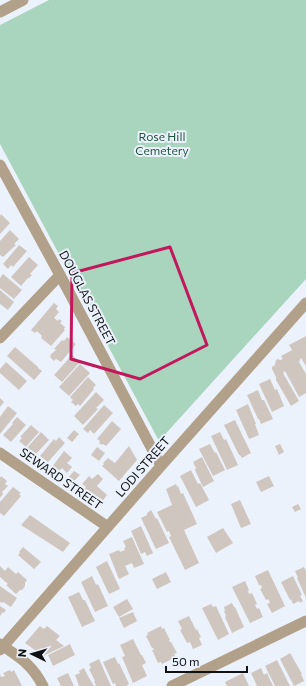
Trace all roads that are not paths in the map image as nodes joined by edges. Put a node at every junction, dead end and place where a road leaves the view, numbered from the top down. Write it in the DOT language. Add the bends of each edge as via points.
graph roads {
  1 [pos="23,0"];
  2 [pos="0,12"];
  3 [pos="0,165"];
  4 [pos="60,275"];
  5 [pos="306,303"];
  6 [pos="2,332"];
  7 [pos="0,452"];
  8 [pos="160,466"];
  9 [pos="108,528"];
  10 [pos="306,621"];
  11 [pos="1,647"];
  12 [pos="43,686"];
  13 [pos="172,686"];
  1 -- 2 [label="street"];
  3 -- 4 [label="street, DOUGLAS STREET"];
  4 -- 6 [label="street"];
  4 -- 8 [label="street, DOUGLAS STREET"];
  5 -- 8 [label="street, LODI STREET"];
  7 -- 9 [label="street, SEWARD STREET"];
  8 -- 9 [label="street, LODI STREET"];
  9 -- 11 [label="street, LODI STREET"];
  10 -- 13 [label="street"];
  11 -- 12 [label="street" via="25,661"];
}
